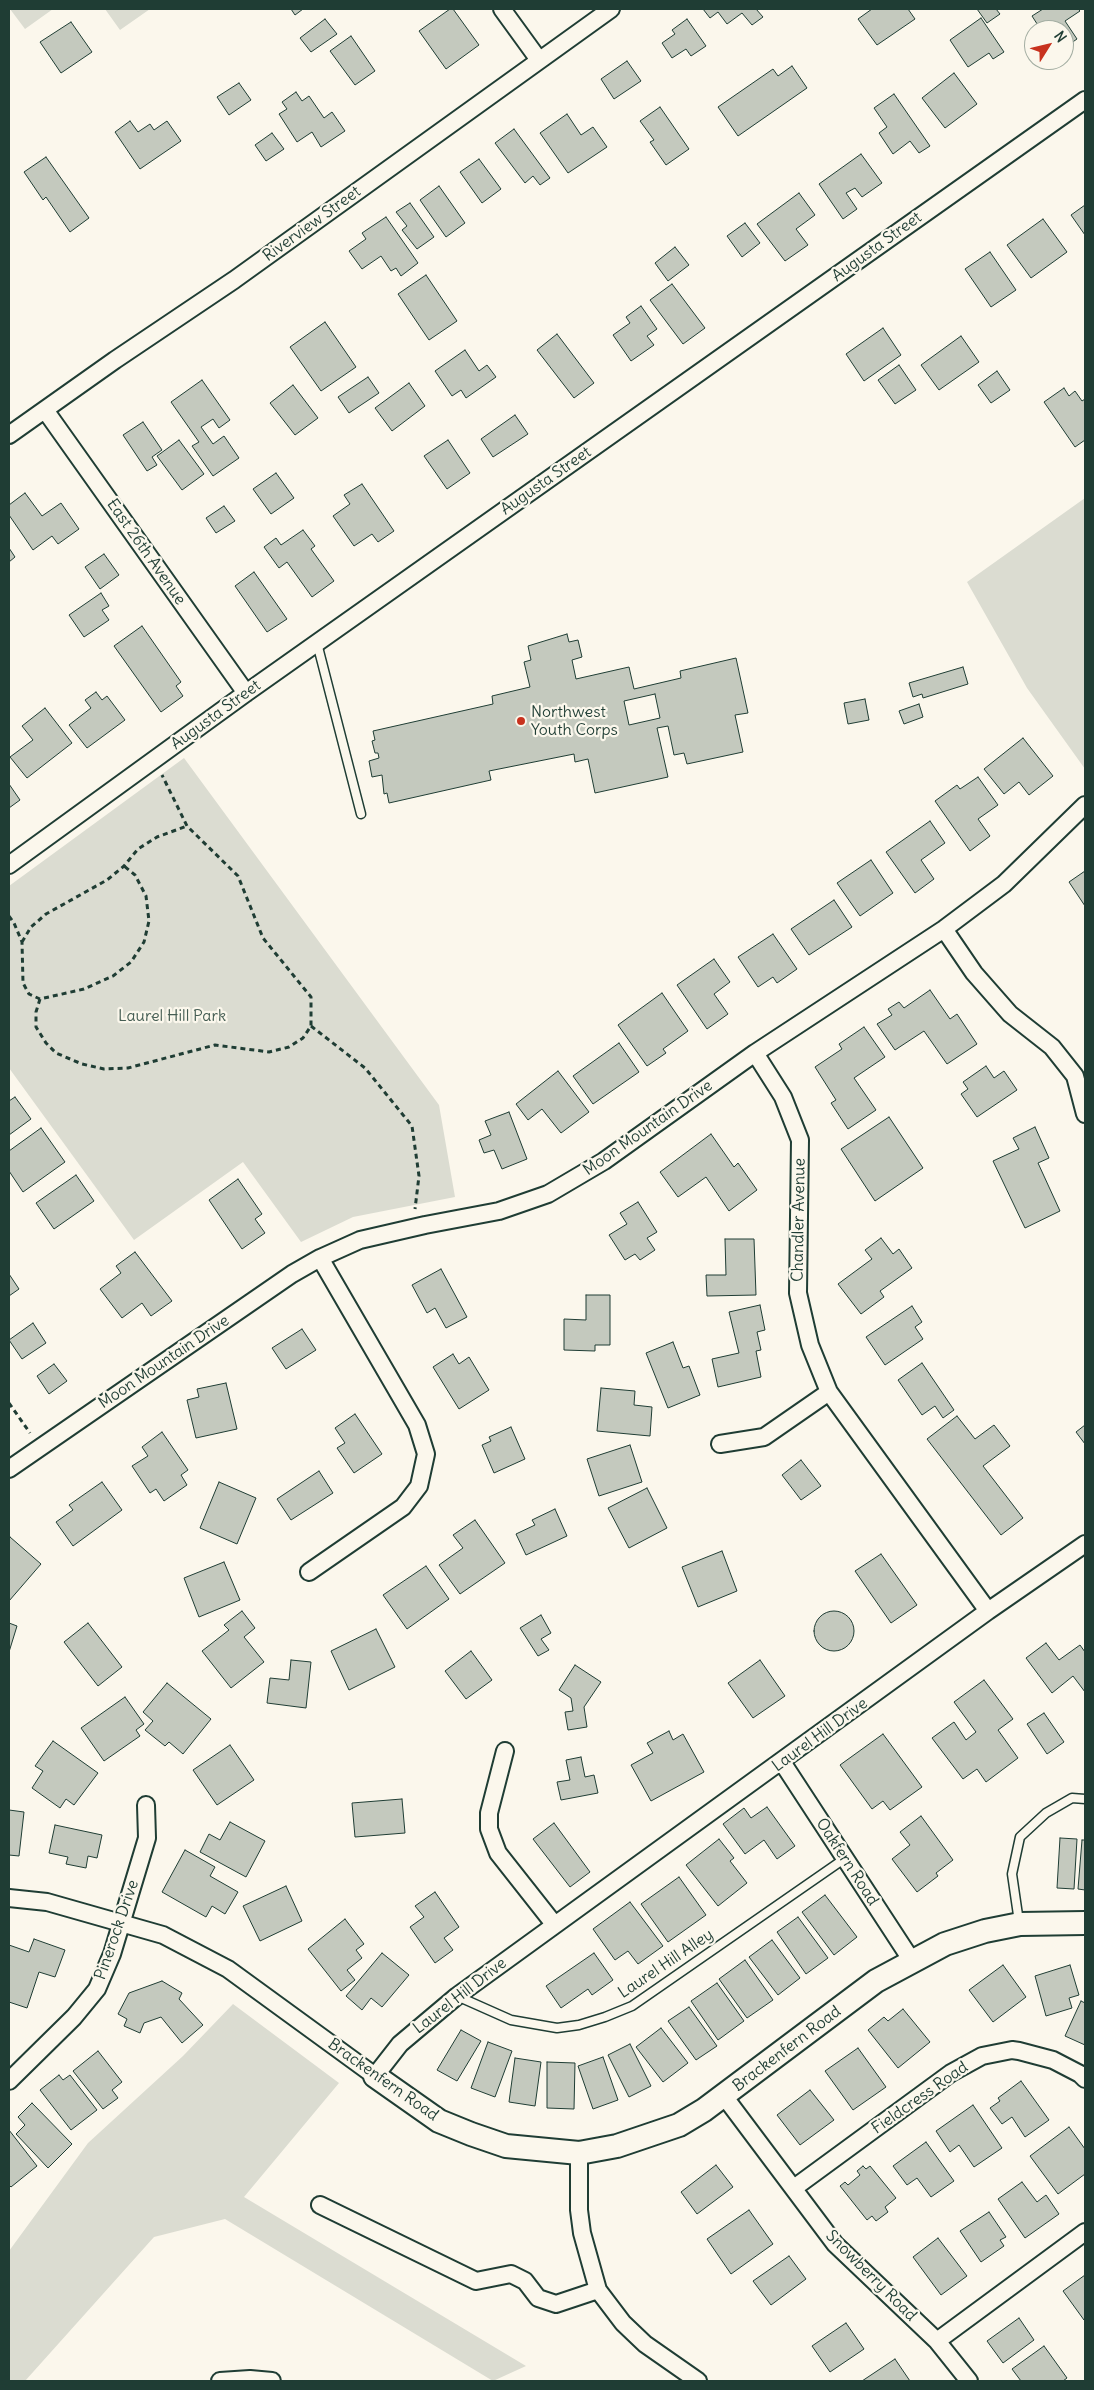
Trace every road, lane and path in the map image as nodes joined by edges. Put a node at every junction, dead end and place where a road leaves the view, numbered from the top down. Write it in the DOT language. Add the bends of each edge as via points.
graph roads {
  1 [pos="502,9"];
  2 [pos="611,9"];
  3 [pos="539,60"];
  4 [pos="1085,100"];
  5 [pos="45,410"];
  6 [pos="9,435"];
  7 [pos="317,643"];
  8 [pos="246,693"];
  9 [pos="152,761"];
  10 [pos="1085,806"];
  11 [pos="361,814"];
  12 [pos="187,826"];
  13 [pos="9,865"];
  14 [pos="124,866"];
  15 [pos="9,916"];
  16 [pos="944,929"];
  17 [pos="22,942"];
  18 [pos="40,999"];
  19 [pos="311,1026"];
  20 [pos="755,1054"];
  21 [pos="1085,1114"];
  22 [pos="413,1228"];
  23 [pos="320,1258"];
  24 [pos="829,1392"];
  25 [pos="9,1403"];
  26 [pos="720,1444"];
  27 [pos="40,1447"];
  28 [pos="9,1469"];
  29 [pos="1085,1544"];
  30 [pos="310,1572"];
  31 [pos="988,1612"];
  32 [pos="505,1751"];
  33 [pos="782,1762"];
  34 [pos="1085,1799"];
  35 [pos="146,1805"];
  36 [pos="844,1859"];
  37 [pos="9,1898"];
  38 [pos="120,1922"];
  39 [pos="1085,1923"];
  40 [pos="554,1924"];
  41 [pos="1020,1924"];
  42 [pos="912,1961"];
  43 [pos="457,1996"];
  44 [pos="375,2076"];
  45 [pos="1085,2079"];
  46 [pos="9,2081"];
  47 [pos="724,2096"];
  48 [pos="579,2153"];
  49 [pos="794,2188"];
  50 [pos="320,2205"];
  51 [pos="1085,2232"];
  52 [pos="598,2290"];
  53 [pos="937,2342"];
  54 [pos="223,2381"];
  55 [pos="272,2381"];
  56 [pos="698,2381"];
  57 [pos="969,2381"];
  1 -- 3 [label="street"];
  2 -- 3 [label="street, Riverview Street"];
  3 -- 5 [label="street, Riverview Street" via="234,280"];
  4 -- 7 [label="street, Augusta Street"];
  5 -- 6 [label="street, Riverview Street"];
  5 -- 8 [label="street, East 26th Avenue"];
  7 -- 8 [label="street, Augusta Street"];
  7 -- 11 [label="lane"];
  8 -- 9 [label="street, Augusta Street"];
  9 -- 12 [label="path" via="164,778"];
  9 -- 13 [label="street, Augusta Street"];
  10 -- 16 [label="street, Moon Mountain Drive" via="1004,884"];
  12 -- 14 [label="path" via="157,837 138,849"];
  12 -- 19 [label="path" via="238,876 263,938 311,998"];
  14 -- 17 [label="path" via="46,914 31,927"];
  14 -- 18 [label="path" via="135,875 146,896 149,921 144,942 131,962 113,976 84,989"];
  15 -- 17 [label="path"];
  16 -- 20 [label="street, Moon Mountain Drive"];
  16 -- 21 [label="street" via="974,973 1010,1014 1052,1048 1075,1076"];
  17 -- 18 [label="path" via="23,982 29,994"];
  18 -- 19 [label="path" via="36,1027 46,1043 56,1053 104,1069 128,1068 215,1045 269,1052 288,1047 303,1038"];
  19 -- 22 [label="path" via="365,1068 412,1126 418,1176"];
  20 -- 22 [label="street, Moon Mountain Drive" via="604,1160 548,1194 499,1211"];
  20 -- 24 [label="street, Chandler Avenue" via="783,1097 800,1140 798,1293 810,1345"];
  22 -- 23 [label="street, Moon Mountain Drive" via="360,1240"];
  23 -- 27 [label="street, Moon Mountain Drive"];
  23 -- 30 [label="street" via="417,1425 426,1454 419,1486 403,1507"];
  24 -- 26 [label="street" via="764,1437"];
  24 -- 31 [label="street, Chandler Avenue"];
  25 -- 27 [label="path"];
  27 -- 28 [label="street, Moon Mountain Drive"];
  29 -- 31 [label="street, Laurel Hill Drive"];
  31 -- 33 [label="street, Laurel Hill Drive"];
  32 -- 40 [label="street" via="489,1813 489,1829 498,1853"];
  33 -- 36 [label="street, Oakfern Road"];
  33 -- 40 [label="street, Laurel Hill Drive"];
  34 -- 41 [label="lane" via="1072,1798 1046,1813 1020,1837 1012,1874"];
  35 -- 38 [label="street, Pinerock Drive" via="147,1838"];
  36 -- 42 [label="street, Oakfern Road"];
  36 -- 43 [label="lane, Laurel Hill Alley" via="632,2006 605,2017 556,2028 511,2020"];
  37 -- 38 [label="street, Brackenfern Road" via="47,1902"];
  38 -- 44 [label="street, Brackenfern Road" via="163,1935 228,1970"];
  38 -- 46 [label="street, Pinerock Drive" via="112,1954 97,1989 74,2017"];
  39 -- 41 [label="street, Brackenfern Road"];
  40 -- 43 [label="street, Laurel Hill Drive"];
  41 -- 42 [label="street, Brackenfern Road" via="945,1944"];
  42 -- 47 [label="street, Brackenfern Road" via="876,1981"];
  43 -- 44 [label="street, Laurel Hill Drive" via="400,2044"];
  44 -- 48 [label="street, Brackenfern Road" via="439,2121 471,2134 506,2146"];
  45 -- 49 [label="street, Fieldcress Road" via="1053,2060 1019,2051 982,2056 951,2072"];
  47 -- 48 [label="street, Brackenfern Road" via="679,2125 617,2146"];
  47 -- 49 [label="street, Snowberry Road"];
  48 -- 52 [label="street" via="582,2232"];
  49 -- 53 [label="street, Snowberry Road" via="835,2244"];
  50 -- 52 [label="street" via="476,2281 511,2274 525,2281 538,2298 556,2304"];
  51 -- 53 [label="street"];
  52 -- 56 [label="street" via="623,2323 645,2344"];
  53 -- 57 [label="street, Snowberry Road"];
  54 -- 55 [label="street"];
}
